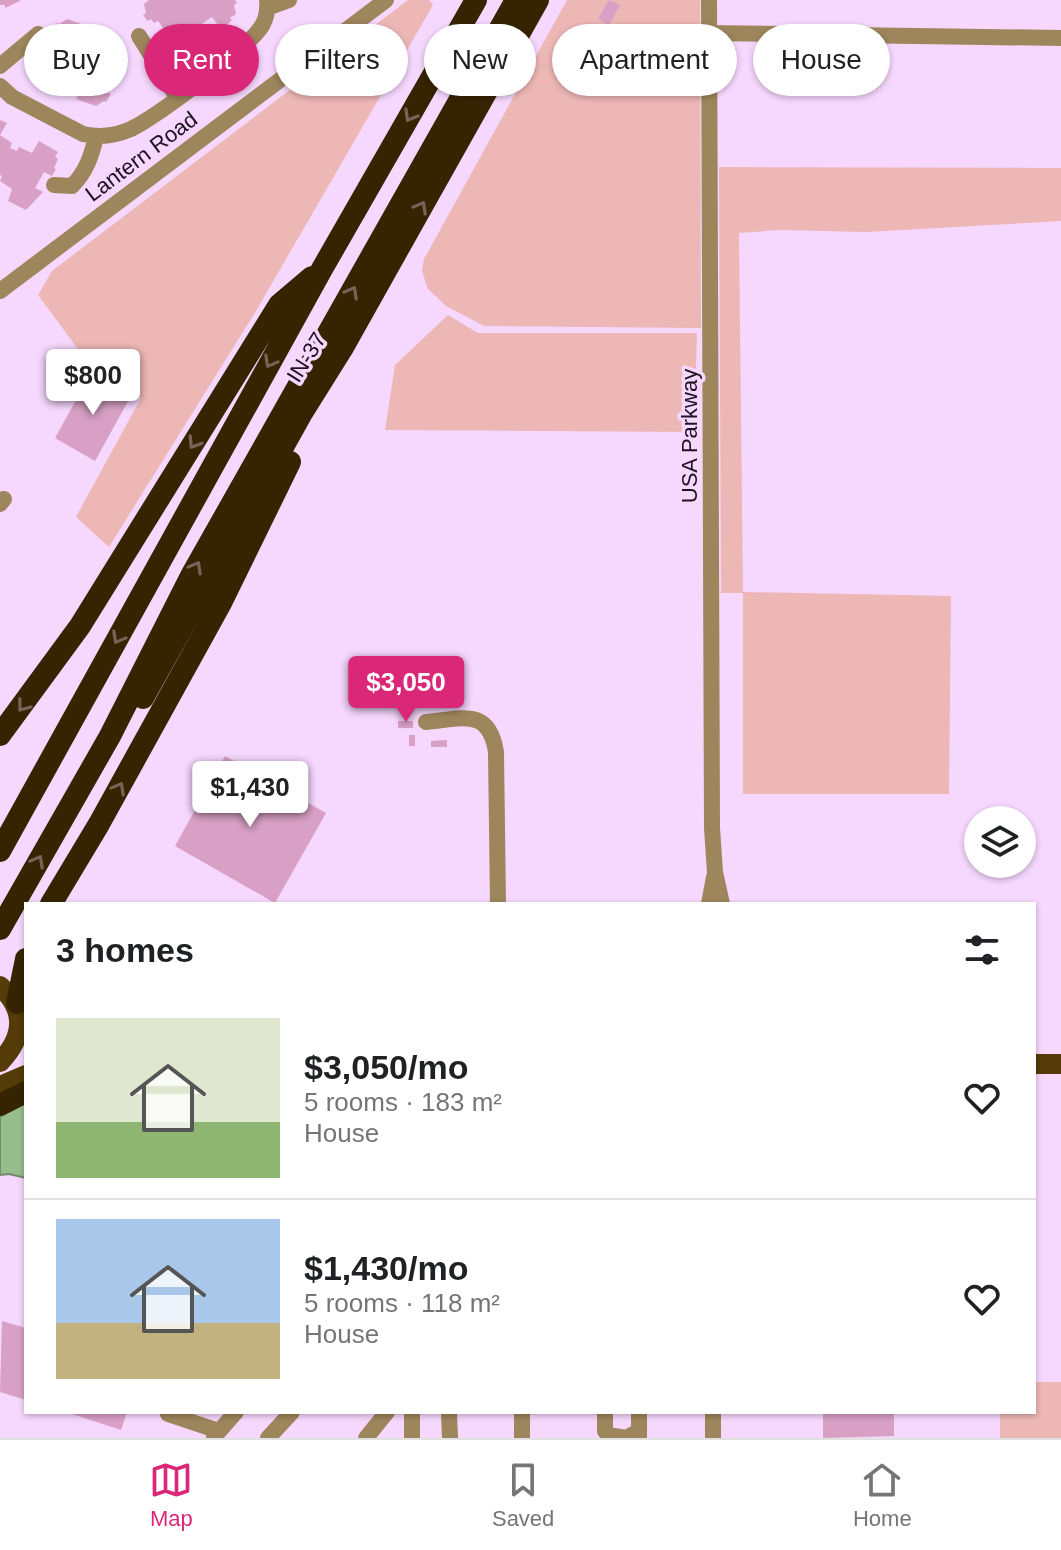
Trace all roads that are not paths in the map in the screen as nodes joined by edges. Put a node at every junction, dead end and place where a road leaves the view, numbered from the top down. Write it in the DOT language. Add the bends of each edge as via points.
graph roads {
  1 [pos="289,0"];
  2 [pos="386,0"];
  3 [pos="476,0"];
  4 [pos="516,0"];
  5 [pos="538,0"];
  6 [pos="709,0"];
  7 [pos="267,4"];
  8 [pos="709,24"];
  9 [pos="737,33"];
  10 [pos="139,36"];
  11 [pos="1061,38"];
  12 [pos="24,46"];
  13 [pos="0,66"];
  14 [pos="0,86"];
  15 [pos="709,96"];
  16 [pos="177,97"];
  17 [pos="96,137"];
  18 [pos="54,185"];
  19 [pos="0,269"];
  20 [pos="322,269"];
  21 [pos="6,287"];
  22 [pos="342,349"];
  23 [pos="426,722"];
  24 [pos="0,735"];
  25 [pos="110,736"];
  26 [pos="99,824"];
  27 [pos="0,851"];
  28 [pos="715,872"];
  29 [pos="52,902"];
  30 [pos="60,902"];
  31 [pos="498,902"];
  32 [pos="709,902"];
  33 [pos="722,902"];
  34 [pos="0,929"];
  35 [pos="24,975"];
  36 [pos="0,986"];
  37 [pos="20,1006"];
  38 [pos="0,1062"];
  39 [pos="1036,1064"];
  40 [pos="1061,1064"];
  41 [pos="24,1076"];
  42 [pos="0,1086"];
  43 [pos="24,1093"];
  44 [pos="0,1105"];
  45 [pos="168,1414"];
  46 [pos="234,1414"];
  47 [pos="290,1414"];
  48 [pos="385,1414"];
  49 [pos="412,1414"];
  50 [pos="449,1414"];
  51 [pos="522,1414"];
  52 [pos="605,1414"];
  53 [pos="713,1414"];
  54 [pos="216,1434"];
  55 [pos="639,1434"];
  56 [pos="268,1438"];
  57 [pos="366,1438"];
  58 [pos="412,1438"];
  59 [pos="450,1438"];
  60 [pos="522,1438"];
  61 [pos="713,1438"];
  1 -- 7 [label="street"];
  2 -- 21 [label="street, Lantern Road"];
  3 -- 20 [label="highway, one-way"];
  25 -- 4 [label="highway, one-way" via="191,576"];
  22 -- 5 [label="highway, IN-37, one-way"];
  6 -- 8 [label="street, USA Parkway"];
  7 -- 16 [label="street" via="252,38"];
  9 -- 11 [label="street"];
  10 -- 16 [label="street"];
  12 -- 13 [label="street"];
  14 -- 17 [label="street" via="41,113"];
  15 -- 28 [label="street, USA Parkway"];
  16 -- 17 [label="street" via="131,128"];
  17 -- 18 [label="street" via="82,177 72,186"];
  19 -- 21 [label="street"];
  20 -- 24 [label="highway, one-way" via="279,305 80,626"];
  20 -- 27 [label="highway, one-way"];
  22 -- 25 [label="highway, IN-37" via="148,693"];
  26 -- 22 [label="highway, one-way" via="221,603"];
  23 -- 31 [label="street" via="474,719 494,736"];
  34 -- 25 [label="highway, one-way"];
  26 -- 29 [label="highway"];
  26 -- 30 [label="highway"];
  28 -- 32 [label="street, USA Parkway"];
  28 -- 33 [label="street, USA Parkway"];
  35 -- 37 [label="highway"];
  36 -- 37 [label="main road"];
  37 -- 38 [label="main road" via="17,1037"];
  39 -- 40 [label="main road"];
  41 -- 42 [label="main road"];
  43 -- 44 [label="highway"];
  45 -- 54 [label="street"];
  46 -- 54 [label="street"];
  47 -- 56 [label="street"];
  48 -- 57 [label="street"];
  49 -- 58 [label="street"];
  50 -- 59 [label="street"];
  51 -- 60 [label="street"];
  52 -- 55 [label="street" via="608,1435"];
  53 -- 61 [label="street"];
}
